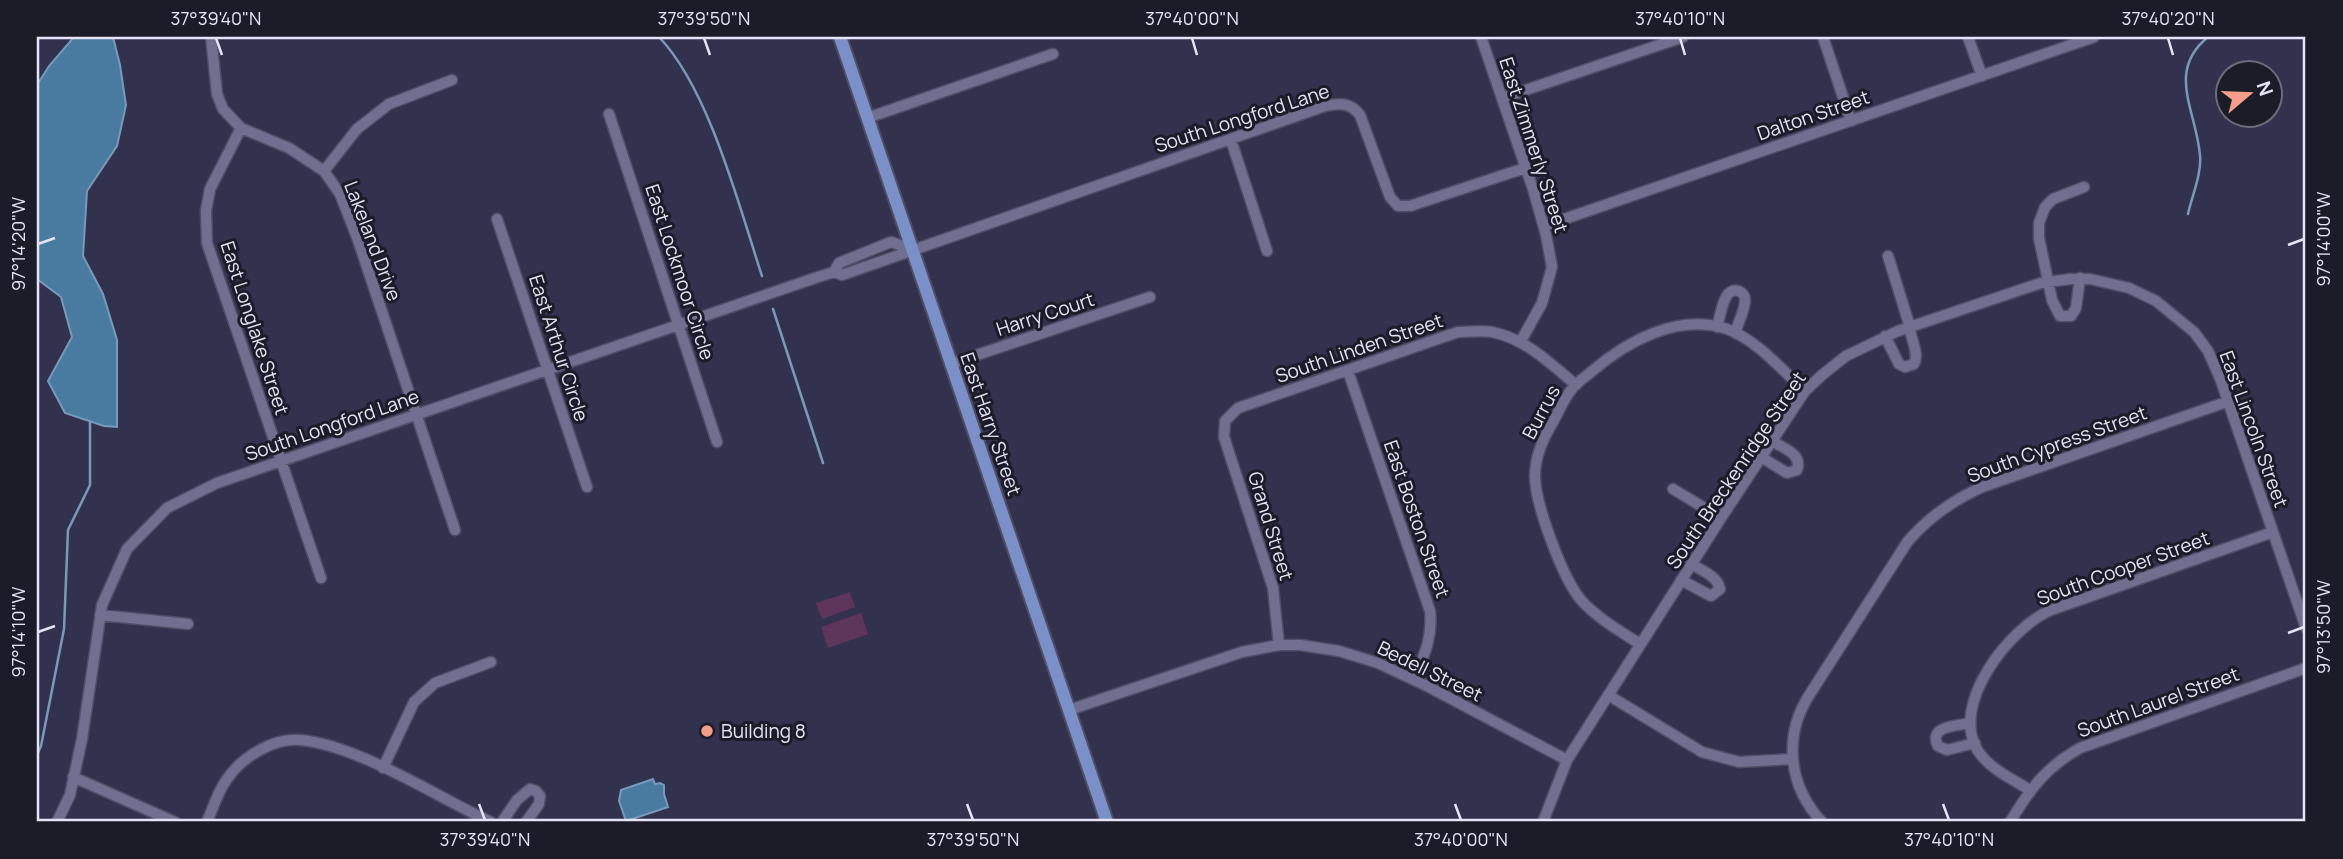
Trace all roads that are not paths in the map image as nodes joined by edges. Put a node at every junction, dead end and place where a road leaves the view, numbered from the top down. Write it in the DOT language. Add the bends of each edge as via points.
graph roads {
  1 [pos="211,37"];
  2 [pos="840,37"];
  3 [pos="1480,37"];
  4 [pos="1683,37"];
  5 [pos="1823,37"];
  6 [pos="1968,37"];
  7 [pos="2094,37"];
  8 [pos="1053,54"];
  9 [pos="1982,76"];
  10 [pos="452,80"];
  11 [pos="1502,98"];
  12 [pos="609,114"];
  13 [pos="867,118"];
  14 [pos="1852,121"];
  15 [pos="241,128"];
  16 [pos="1231,139"];
  17 [pos="1525,168"];
  18 [pos="324,171"];
  19 [pos="2084,187"];
  20 [pos="497,219"];
  21 [pos="1544,226"];
  22 [pos="912,249"];
  23 [pos="1267,251"];
  24 [pos="1888,256"];
  25 [pos="2080,278"];
  26 [pos="2049,282"];
  27 [pos="1150,297"];
  28 [pos="2156,301"];
  29 [pos="679,325"];
  30 [pos="1717,327"];
  31 [pos="1910,327"];
  32 [pos="1735,333"];
  33 [pos="1885,335"];
  34 [pos="1521,341"];
  35 [pos="950,364"];
  36 [pos="548,370"];
  37 [pos="1348,370"];
  38 [pos="1576,385"];
  39 [pos="1805,391"];
  40 [pos="2229,401"];
  41 [pos="417,414"];
  42 [pos="1227,419"];
  43 [pos="1772,441"];
  44 [pos="718,442"];
  45 [pos="1761,457"];
  46 [pos="281,461"];
  47 [pos="587,487"];
  48 [pos="1673,489"];
  49 [pos="1721,518"];
  50 [pos="455,530"];
  51 [pos="2273,532"];
  52 [pos="1691,564"];
  53 [pos="321,578"];
  54 [pos="1681,580"];
  55 [pos="100,615"];
  56 [pos="188,624"];
  57 [pos="2306,628"];
  58 [pos="1640,644"];
  59 [pos="1279,645"];
  60 [pos="491,662"];
  61 [pos="2306,668"];
  62 [pos="1414,679"];
  63 [pos="1608,695"];
  64 [pos="1069,710"];
  65 [pos="1970,723"];
  66 [pos="1975,743"];
  67 [pos="1567,760"];
  68 [pos="1792,760"];
  69 [pos="383,768"];
  70 [pos="73,778"];
  71 [pos="2030,790"];
  72 [pos="57,822"];
  73 [pos="175,822"];
  74 [pos="207,822"];
  75 [pos="491,822"];
  76 [pos="502,822"];
  77 [pos="526,822"];
  78 [pos="1107,822"];
  79 [pos="1543,822"];
  80 [pos="1822,822"];
  81 [pos="2010,822"];
  1 -- 15 [label="street" via="217,94 223,109"];
  2 -- 13 [label="main road, East Harry Street"];
  3 -- 11 [label="street, East Zimmerly Street"];
  4 -- 11 [label="street"];
  5 -- 14 [label="street"];
  6 -- 9 [label="street"];
  7 -- 9 [label="street, Dalton Street"];
  8 -- 13 [label="street"];
  9 -- 14 [label="street, Dalton Street"];
  10 -- 18 [label="street" via="389,104 357,129"];
  11 -- 17 [label="street, East Zimmerly Street"];
  12 -- 29 [label="street, East Lockmoor Circle"];
  13 -- 22 [label="main road, East Harry Street"];
  14 -- 21 [label="street, Dalton Street"];
  15 -- 18 [label="street, Lakeland Drive" via="289,148"];
  15 -- 46 [label="street, East Longlake Street" via="210,190 207,243"];
  16 -- 17 [label="street, South Longford Lane" via="1325,106 1345,104 1360,115 1390,197 1398,206"];
  16 -- 22 [label="street, South Longford Lane"];
  16 -- 23 [label="street"];
  17 -- 21 [label="street, East Zimmerly Street"];
  18 -- 41 [label="street, Lakeland Drive" via="340,194 358,240"];
  19 -- 26 [label="street" via="2053,199 2040,219 2038,232"];
  20 -- 36 [label="street, East Arthur Circle"];
  21 -- 34 [label="street, East Zimmerly Street" via="1552,267 1542,303"];
  22 -- 29 [label="street, South Longford Lane"];
  22 -- 35 [label="main road, East Harry Street"];
  24 -- 31 [label="street"];
  25 -- 26 [label="street, South Breckenridge Street"];
  25 -- 26 [label="street" via="2075,311 2067,317 2056,310"];
  25 -- 28 [label="street, South Breckenridge Street" via="2115,283"];
  26 -- 31 [label="street, South Breckenridge Street"];
  27 -- 35 [label="street, Harry Court"];
  28 -- 40 [label="street, East Lincoln Street" via="2201,341"];
  29 -- 36 [label="street, South Longford Lane"];
  29 -- 44 [label="street, East Lockmoor Circle"];
  30 -- 32 [label="street, Burrus"];
  30 -- 32 [label="street" via="1727,296 1737,290 1745,299"];
  30 -- 38 [label="street, Burrus" via="1679,326 1640,338 1609,356"];
  31 -- 33 [label="street, South Breckenridge Street"];
  31 -- 33 [label="street" via="1917,356 1912,366 1899,364"];
  32 -- 39 [label="street, Burrus"];
  33 -- 39 [label="street, South Breckenridge Street" via="1846,356"];
  34 -- 37 [label="street, South Linden Street" via="1490,331 1458,332"];
  34 -- 38 [label="street, South Linden Street"];
  35 -- 64 [label="main road, East Harry Street"];
  36 -- 41 [label="street, South Longford Lane"];
  36 -- 47 [label="street, East Arthur Circle"];
  37 -- 42 [label="street, South Linden Street" via="1238,408"];
  37 -- 62 [label="street, East Boston Street" via="1430,611 1428,645"];
  38 -- 58 [label="street, Burrus" via="1540,444 1535,477 1541,509 1566,577 1580,599"];
  39 -- 43 [label="street, South Breckenridge Street"];
  40 -- 51 [label="street, East Lincoln Street"];
  40 -- 68 [label="street, South Cypress Street" via="1982,487 1937,512 1908,541 1803,705 1794,732"];
  41 -- 46 [label="street, South Longford Lane"];
  41 -- 50 [label="street, Lakeland Drive"];
  42 -- 59 [label="street, Grand Street" via="1224,437 1273,588"];
  43 -- 45 [label="street, South Breckenridge Street"];
  43 -- 45 [label="street" via="1797,457 1797,470 1787,472"];
  45 -- 49 [label="street, South Breckenridge Street"];
  46 -- 53 [label="street, East Longlake Street"];
  46 -- 55 [label="street, South Longford Lane" via="217,483 167,508 127,550"];
  48 -- 49 [label="street"];
  49 -- 52 [label="street, South Breckenridge Street"];
  51 -- 57 [label="street, East Lincoln Street"];
  51 -- 65 [label="street, South Cooper Street" via="2033,619 2011,639 1989,671 1974,698"];
  52 -- 54 [label="street, South Breckenridge Street"];
  52 -- 54 [label="street" via="1712,576 1720,589 1711,596"];
  54 -- 58 [label="street, South Breckenridge Street"];
  55 -- 56 [label="street"];
  55 -- 70 [label="street, South Longford Lane"];
  58 -- 63 [label="street, South Breckenridge Street"];
  59 -- 62 [label="street, Bedell Street" via="1359,656"];
  59 -- 64 [label="street, Bedell Street" via="1242,652"];
  60 -- 69 [label="street" via="435,683 415,702"];
  61 -- 71 [label="street, South Laurel Street" via="2090,744 2059,761"];
  62 -- 67 [label="street, Bedell Street"];
  63 -- 67 [label="street, South Breckenridge Street"];
  63 -- 68 [label="street" via="1702,752 1739,762"];
  64 -- 78 [label="main road, East Harry Street"];
  65 -- 66 [label="street, South Cooper Street"];
  65 -- 66 [label="street" via="1941,729 1935,740 1940,749 1947,750"];
  66 -- 71 [label="street, South Cooper Street" via="1990,765"];
  67 -- 79 [label="street, South Breckenridge Street"];
  68 -- 80 [label="street" via="1801,791"];
  69 -- 74 [label="street" via="328,745 297,740 273,744 249,756 227,779"];
  69 -- 75 [label="street"];
  70 -- 72 [label="street, South Longford Lane"];
  70 -- 73 [label="street"];
  71 -- 81 [label="street, South Laurel Street"];
  76 -- 77 [label="street" via="530,789 540,796"];
}
